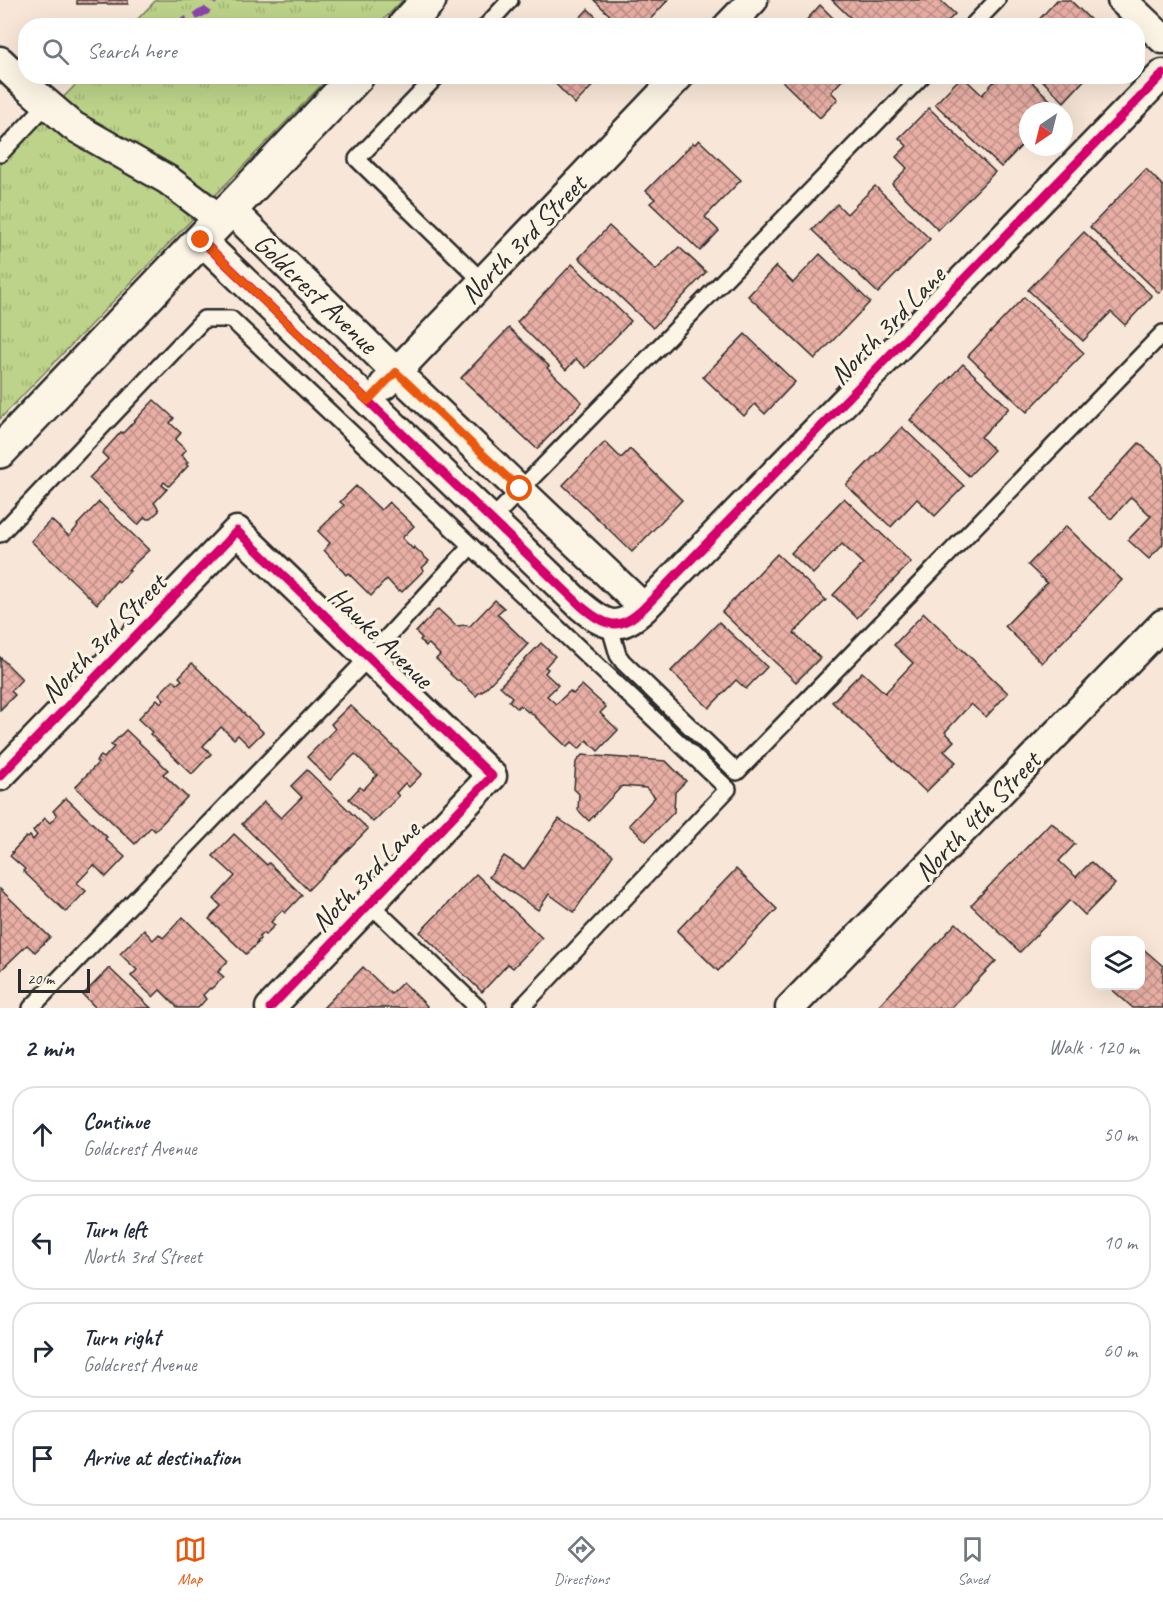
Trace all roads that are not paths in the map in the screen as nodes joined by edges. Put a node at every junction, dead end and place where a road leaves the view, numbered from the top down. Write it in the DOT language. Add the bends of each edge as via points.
graph roads {
  1 [pos="429,0"];
  2 [pos="510,0"];
  3 [pos="753,0"];
  4 [pos="997,0"];
  5 [pos="1122,0"];
  6 [pos="412,18"];
  7 [pos="493,18"];
  8 [pos="736,18"];
  9 [pos="980,18"];
  10 [pos="1141,18"];
  11 [pos="1145,22"];
  12 [pos="1163,39"];
  13 [pos="0,61"];
  14 [pos="1163,74"];
  15 [pos="18,77"];
  16 [pos="25,84"];
  17 [pos="349,84"];
  18 [pos="429,84"];
  19 [pos="671,84"];
  20 [pos="914,84"];
  21 [pos="47,104"];
  22 [pos="0,154"];
  23 [pos="217,223"];
  24 [pos="482,281"];
  25 [pos="1163,333"];
  26 [pos="396,372"];
  27 [pos="368,401"];
  28 [pos="0,451"];
  29 [pos="520,489"];
  30 [pos="491,520"];
  31 [pos="237,531"];
  32 [pos="0,534"];
  33 [pos="471,546"];
  34 [pos="644,608"];
  35 [pos="609,624"];
  36 [pos="1163,624"];
  37 [pos="369,657"];
  38 [pos="1,774"];
  39 [pos="492,776"];
  40 [pos="370,904"];
  41 [pos="31,1008"];
  42 [pos="270,1008"];
  43 [pos="478,1008"];
  44 [pos="521,1008"];
  45 [pos="790,1008"];
  1 -- 6 [label="main road"];
  2 -- 7 [label="lane"];
  3 -- 8 [label="street"];
  4 -- 9 [label="lane"];
  5 -- 10 [label="street"];
  11 -- 12 [label="street"];
  13 -- 15 [label="street"];
  14 -- 34 [label="street, North 3rd Lane"];
  16 -- 21 [label="street"];
  17 -- 23 [label="main road"];
  18 -- 24 [label="lane" via="357,159"];
  19 -- 24 [label="street, North 3rd Street"];
  20 -- 29 [label="lane"];
  21 -- 22 [label="lane"];
  21 -- 23 [label="street" via="73,126 168,180"];
  23 -- 26 [label="street, Goldcrest Avenue"];
  23 -- 27 [label="street, Goldcrest Avenue"];
  23 -- 28 [label="main road"];
  24 -- 26 [label="street, North 3rd Street"];
  25 -- 35 [label="lane" via="737,772 623,662"];
  26 -- 27 [label="street, North 3rd Street"];
  26 -- 29 [label="street, Goldcrest Avenue"];
  27 -- 30 [label="street, Goldcrest Avenue"];
  29 -- 30 [label="lane"];
  29 -- 34 [label="street, Goldcrest Avenue"];
  30 -- 35 [label="street, Goldcrest Avenue" via="581,606"];
  31 -- 37 [label="street, Hawke Avenue"];
  31 -- 38 [label="street, North 3rd Street"];
  32 -- 33 [label="lane" via="204,319 231,319"];
  33 -- 37 [label="lane"];
  33 -- 44 [label="lane" via="728,789"];
  34 -- 35 [label="street" via="623,623"];
  36 -- 45 [label="street, North 4th Street"];
  37 -- 39 [label="street, Hawke Avenue"];
  37 -- 41 [label="lane"];
  39 -- 40 [label="street, Noth 3rd Lane"];
  40 -- 42 [label="street, Noth 3rd Lane"];
  40 -- 43 [label="lane"];
}
